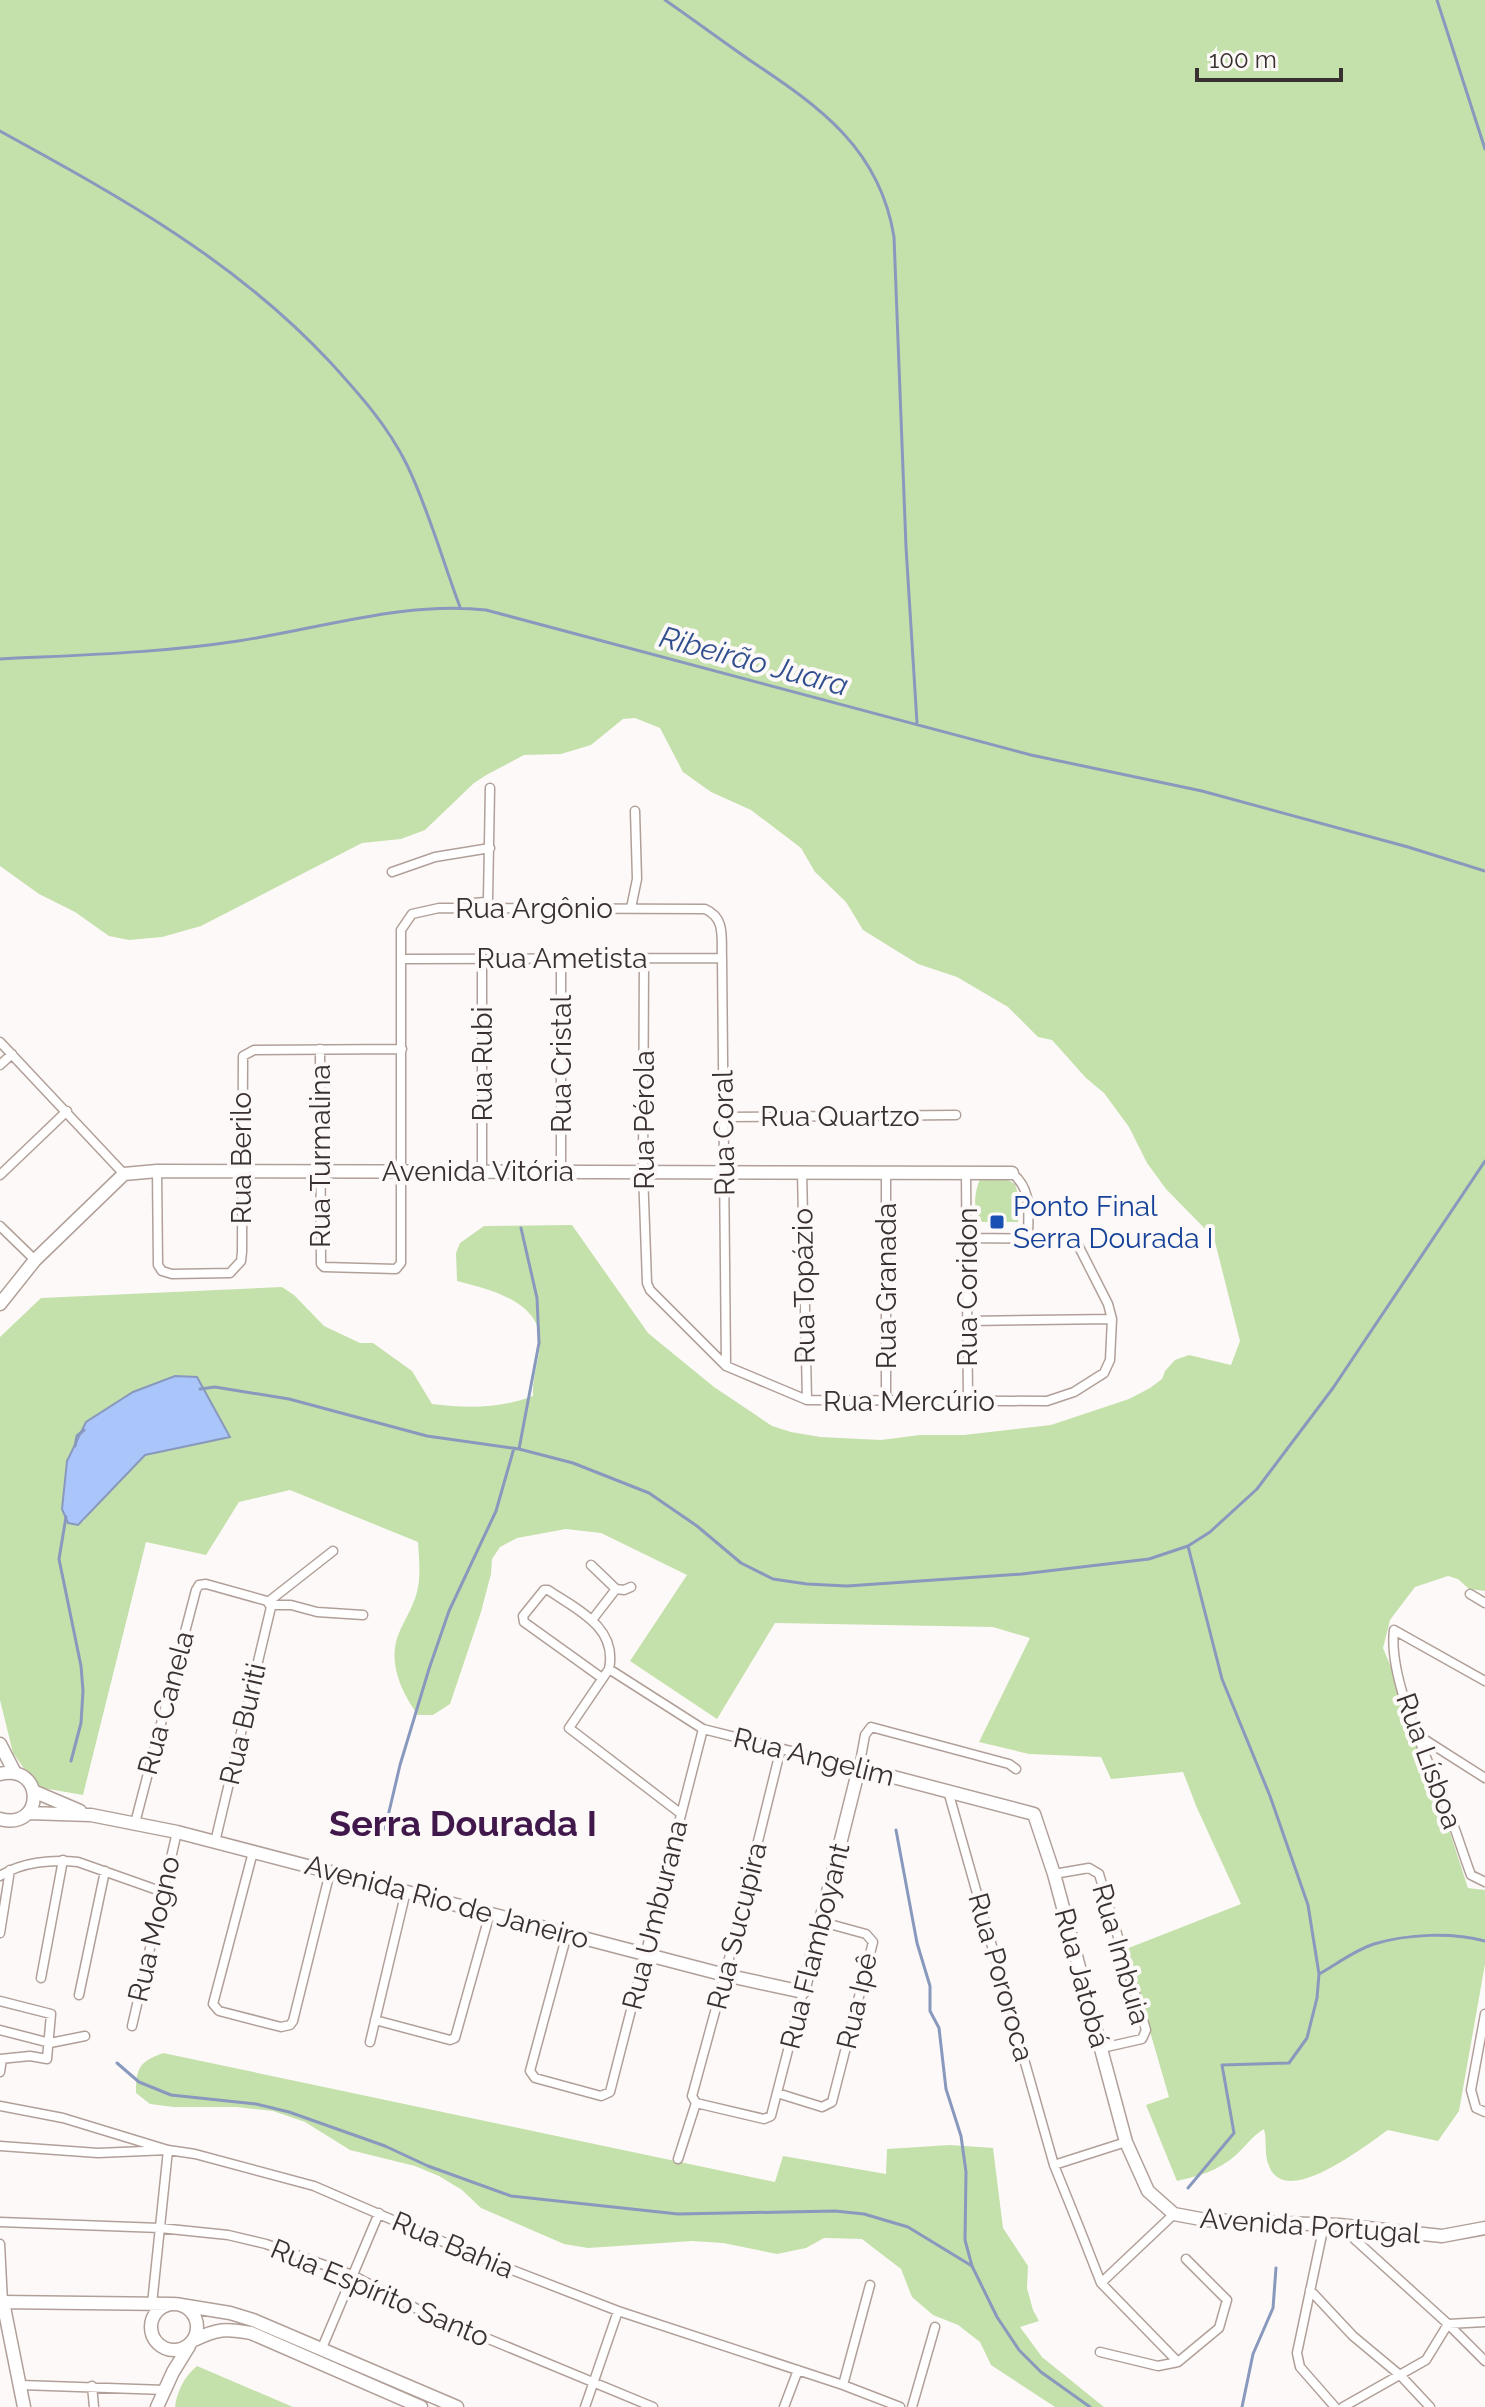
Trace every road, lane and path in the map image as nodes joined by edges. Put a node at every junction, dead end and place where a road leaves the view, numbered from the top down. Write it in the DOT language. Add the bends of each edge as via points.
graph roads {
  1 [pos="490,788"];
  2 [pos="635,811"];
  3 [pos="490,848"];
  4 [pos="392,872"];
  5 [pos="439,908"];
  6 [pos="631,908"];
  7 [pos="705,909"];
  8 [pos="561,957"];
  9 [pos="644,957"];
  10 [pos="482,958"];
  11 [pos="722,958"];
  12 [pos="403,959"];
  13 [pos="0,1042"];
  14 [pos="320,1049"];
  15 [pos="402,1049"];
  16 [pos="12,1054"];
  17 [pos="0,1065"];
  18 [pos="67,1111"];
  19 [pos="956,1115"];
  20 [pos="724,1117"];
  21 [pos="482,1170"];
  22 [pos="157,1171"];
  23 [pos="241,1171"];
  24 [pos="322,1171"];
  25 [pos="400,1171"];
  26 [pos="802,1171"];
  27 [pos="561,1172"];
  28 [pos="643,1172"];
  29 [pos="724,1172"];
  30 [pos="886,1172"];
  31 [pos="966,1173"];
  32 [pos="1012,1173"];
  33 [pos="124,1174"];
  34 [pos="0,1175"];
  35 [pos="1,1228"];
  36 [pos="967,1238"];
  37 [pos="1028,1238"];
  38 [pos="35,1260"];
  39 [pos="401,1263"];
  40 [pos="647,1283"];
  41 [pos="0,1304"];
  42 [pos="1112,1319"];
  43 [pos="968,1321"];
  44 [pos="726,1366"];
  45 [pos="807,1400"];
  46 [pos="886,1400"];
  47 [pos="968,1401"];
  48 [pos="333,1551"];
  49 [pos="591,1565"];
  50 [pos="631,1587"];
  51 [pos="616,1589"];
  52 [pos="1470,1594"];
  53 [pos="1485,1603"];
  54 [pos="270,1605"];
  55 [pos="363,1615"];
  56 [pos="592,1620"];
  57 [pos="609,1669"];
  58 [pos="602,1678"];
  59 [pos="1485,1681"];
  60 [pos="703,1729"];
  61 [pos="1418,1736"];
  62 [pos="0,1744"];
  63 [pos="781,1748"];
  64 [pos="859,1768"];
  65 [pos="1016,1769"];
  66 [pos="15,1773"];
  67 [pos="0,1774"];
  68 [pos="1485,1778"];
  69 [pos="948,1790"];
  70 [pos="33,1791"];
  71 [pos="28,1813"];
  72 [pos="680,1813"];
  73 [pos="1034,1814"];
  74 [pos="91,1815"];
  75 [pos="1,1821"];
  76 [pos="135,1823"];
  77 [pos="177,1832"];
  78 [pos="215,1842"];
  79 [pos="253,1852"];
  80 [pos="63,1860"];
  81 [pos="10,1870"];
  82 [pos="105,1871"];
  83 [pos="330,1872"];
  84 [pos="1054,1874"];
  85 [pos="0,1876"];
  86 [pos="1485,1882"];
  87 [pos="406,1891"];
  88 [pos="163,1892"];
  89 [pos="490,1913"];
  90 [pos="822,1922"];
  91 [pos="0,1933"];
  92 [pos="567,1934"];
  93 [pos="646,1954"];
  94 [pos="725,1975"];
  95 [pos="41,1978"];
  96 [pos="803,1992"];
  97 [pos="79,1995"];
  98 [pos="0,2001"];
  99 [pos="1485,2014"];
  100 [pos="375,2020"];
  101 [pos="132,2026"];
  102 [pos="0,2030"];
  103 [pos="1484,2032"];
  104 [pos="85,2036"];
  105 [pos="370,2042"];
  106 [pos="50,2043"];
  107 [pos="1102,2048"];
  108 [pos="1,2059"];
  109 [pos="0,2072"];
  110 [pos="777,2093"];
  111 [pos="696,2103"];
  112 [pos="0,2106"];
  113 [pos="1485,2112"];
  114 [pos="1126,2142"];
  115 [pos="0,2146"];
  116 [pos="168,2150"];
  117 [pos="678,2159"];
  118 [pos="1054,2165"];
  119 [pos="379,2213"];
  120 [pos="1174,2214"];
  121 [pos="0,2222"];
  122 [pos="1324,2225"];
  123 [pos="1339,2225"];
  124 [pos="160,2228"];
  125 [pos="1485,2228"];
  126 [pos="0,2244"];
  127 [pos="1186,2259"];
  128 [pos="352,2275"];
  129 [pos="1101,2283"];
  130 [pos="870,2285"];
  131 [pos="1310,2290"];
  132 [pos="2,2302"];
  133 [pos="152,2304"];
  134 [pos="176,2305"];
  135 [pos="618,2311"];
  136 [pos="1485,2322"];
  137 [pos="1448,2324"];
  138 [pos="935,2327"];
  139 [pos="192,2342"];
  140 [pos="322,2348"];
  141 [pos="1100,2352"];
  142 [pos="1485,2361"];
  143 [pos="1178,2362"];
  144 [pos="798,2370"];
  145 [pos="1401,2376"];
  146 [pos="593,2383"];
  147 [pos="21,2385"];
  148 [pos="843,2385"];
  149 [pos="92,2386"];
  150 [pos="165,2390"];
  151 [pos="24,2407"];
  152 [pos="94,2407"];
  153 [pos="157,2407"];
  154 [pos="421,2407"];
  155 [pos="457,2407"];
  156 [pos="585,2407"];
  157 [pos="653,2407"];
  158 [pos="784,2407"];
  159 [pos="900,2407"];
  160 [pos="912,2407"];
  161 [pos="1335,2407"];
  162 [pos="1343,2407"];
  163 [pos="1430,2407"];
  1 -- 3 [label="street"];
  2 -- 6 [label="street" via="637,879"];
  3 -- 4 [label="street" via="435,857"];
  3 -- 5 [label="street" via="486,902"];
  5 -- 6 [label="street, Rua Argônio"];
  5 -- 12 [label="street, Rua Argônio" via="412,914 401,930"];
  6 -- 7 [label="street, Rua Argônio"];
  7 -- 11 [label="street, Rua Coral" via="720,920"];
  8 -- 9 [label="street, Rua Ametista"];
  8 -- 10 [label="street, Rua Ametista"];
  8 -- 27 [label="street, Rua Cristal"];
  9 -- 11 [label="street, Rua Ametista"];
  9 -- 28 [label="street, Rua Pérola"];
  10 -- 12 [label="street, Rua Ametista"];
  10 -- 21 [label="street, Rua Rubi"];
  11 -- 20 [label="street, Rua Coral"];
  12 -- 15 [label="street, Rua Argônio"];
  13 -- 16 [label="street"];
  14 -- 15 [label="street"];
  14 -- 23 [label="street, Rua Berilo" via="254,1050 243,1056"];
  14 -- 24 [label="street, Rua Turmalina"];
  15 -- 25 [label="street, Rua Argônio"];
  16 -- 17 [label="street"];
  16 -- 18 [label="street"];
  18 -- 33 [label="street"];
  18 -- 34 [label="street"];
  19 -- 20 [label="street, Rua Quartzo"];
  20 -- 29 [label="street, Rua Coral"];
  21 -- 25 [label="street, Avenida Vitória"];
  21 -- 27 [label="street, Avenida Vitória"];
  22 -- 23 [label="street, Avenida Vitória"];
  22 -- 23 [label="street, Rua Berilo" via="158,1265 165,1273 219,1274 234,1271 241,1261"];
  22 -- 33 [label="street, Avenida Vitória"];
  23 -- 24 [label="street, Avenida Vitória"];
  24 -- 25 [label="street, Avenida Vitória"];
  24 -- 39 [label="street, Rua Turmalina" via="321,1264 392,1270"];
  25 -- 39 [label="street, Rua Argônio"];
  26 -- 29 [label="street, Avenida Vitória"];
  26 -- 30 [label="street, Avenida Vitória"];
  26 -- 45 [label="street, Rua Topázio"];
  27 -- 28 [label="street, Avenida Vitória"];
  28 -- 29 [label="street, Avenida Vitória"];
  28 -- 40 [label="street, Rua Pérola"];
  29 -- 44 [label="street, Rua Coral"];
  30 -- 31 [label="street, Avenida Vitória"];
  30 -- 46 [label="street, Rua Granada"];
  31 -- 32 [label="street, Avenida Vitória"];
  31 -- 36 [label="street, Rua Coridon"];
  32 -- 37 [label="street" via="1029,1201"];
  33 -- 38 [label="street"];
  35 -- 38 [label="street"];
  36 -- 37 [label="street"];
  36 -- 43 [label="street, Rua Coridon"];
  37 -- 42 [label="street" via="1078,1245"];
  38 -- 41 [label="street"];
  40 -- 44 [label="street, Rua Mercúrio"];
  42 -- 43 [label="street"];
  42 -- 47 [label="street, Rua Mercúrio" via="1109,1367 1074,1392 1047,1401"];
  43 -- 47 [label="street, Rua Coridon"];
  44 -- 45 [label="street, Rua Mercúrio"];
  45 -- 46 [label="street, Rua Mercúrio"];
  46 -- 47 [label="street, Rua Mercúrio"];
  48 -- 54 [label="street"];
  49 -- 51 [label="street"];
  50 -- 51 [label="street"];
  51 -- 56 [label="street"];
  52 -- 53 [label="street"];
  54 -- 55 [label="street"];
  54 -- 76 [label="street, Rua Canela" via="199,1585"];
  54 -- 78 [label="street, Rua Buriti"];
  56 -- 57 [label="street" via="603,1629"];
  56 -- 58 [label="street" via="548,1590 523,1616 524,1622"];
  57 -- 58 [label="street"];
  57 -- 60 [label="street, Rua Angelim"];
  58 -- 72 [label="street" via="569,1728"];
  59 -- 61 [label="street, Rua Lísboa" via="1394,1630 1398,1676"];
  60 -- 63 [label="street, Rua Angelim"];
  60 -- 72 [label="street, Rua Umburana"];
  61 -- 68 [label="street"];
  61 -- 86 [label="street, Rua Lísboa" via="1471,1875"];
  62 -- 66 [label="street"];
  63 -- 64 [label="street, Rua Angelim"];
  63 -- 94 [label="street, Rua Sucupira"];
  64 -- 65 [label="street" via="871,1727"];
  64 -- 69 [label="street, Rua Angelim"];
  64 -- 90 [label="street, Rua Flamboyant"];
  66 -- 67 [label="street"];
  66 -- 70 [label="street" via="27,1779"];
  69 -- 73 [label="street, Rua Angelim"];
  69 -- 118 [label="street, Rua Pororoca"];
  70 -- 71 [label="street"];
  70 -- 74 [label="street, Avenida Rio de Janeiro"];
  71 -- 74 [label="street, Avenida Rio de Janeiro"];
  71 -- 75 [label="street"];
  72 -- 93 [label="street, Rua Umburana"];
  73 -- 84 [label="street, Rua Jatobá"];
  74 -- 76 [label="street, Avenida Rio de Janeiro"];
  76 -- 77 [label="street, Avenida Rio de Janeiro"];
  77 -- 78 [label="street, Avenida Rio de Janeiro"];
  77 -- 88 [label="street, Rua Mogno"];
  78 -- 79 [label="street, Avenida Rio de Janeiro"];
  79 -- 83 [label="street, Avenida Rio de Janeiro"];
  79 -- 83 [label="street" via="213,1998 219,2011 290,2025"];
  80 -- 81 [label="street"];
  80 -- 82 [label="street"];
  80 -- 95 [label="street"];
  81 -- 85 [label="street"];
  81 -- 91 [label="street"];
  82 -- 88 [label="street"];
  82 -- 97 [label="street"];
  83 -- 87 [label="street, Avenida Rio de Janeiro"];
  84 -- 107 [label="street, Rua Jatobá"];
  84 -- 107 [label="street, Rua Imbuia" via="1089,1868 1099,1874 1146,2030 1142,2039"];
  87 -- 89 [label="street, Avenida Rio de Janeiro"];
  87 -- 100 [label="street"];
  88 -- 101 [label="street, Rua Mogno"];
  89 -- 92 [label="street, Avenida Rio de Janeiro"];
  89 -- 100 [label="street" via="455,2038"];
  90 -- 96 [label="street, Rua Flamboyant"];
  90 -- 110 [label="street, Rua Ipê" via="866,1934 873,1942 832,2102 822,2107"];
  92 -- 93 [label="street, Avenida Rio de Janeiro"];
  92 -- 93 [label="street, Rua Umburana" via="530,2071 535,2078 601,2096 610,2092"];
  93 -- 94 [label="street, Avenida Rio de Janeiro"];
  94 -- 96 [label="street, Avenida Rio de Janeiro"];
  94 -- 111 [label="street, Rua Sucupira" via="692,2096"];
  96 -- 110 [label="street, Rua Flamboyant"];
  98 -- 106 [label="street" via="51,2014"];
  99 -- 103 [label="street"];
  100 -- 105 [label="street"];
  102 -- 106 [label="street"];
  103 -- 113 [label="street" via="1471,2090 1476,2108"];
  104 -- 106 [label="street"];
  106 -- 108 [label="street" via="47,2059"];
  107 -- 114 [label="street, Rua Jatobá"];
  108 -- 109 [label="street"];
  110 -- 111 [label="street, Rua Flamboyant" via="771,2116 764,2119"];
  111 -- 117 [label="street, Rua Sucupira"];
  112 -- 116 [label="street, Rua Bahia" via="63,2118"];
  114 -- 118 [label="street"];
  114 -- 120 [label="street, Avenida Portugal" via="1148,2191"];
  115 -- 116 [label="street" via="98,2153"];
  116 -- 119 [label="street, Rua Bahia" via="314,2186"];
  116 -- 124 [label="street"];
  118 -- 129 [label="street, Rua Pororoca"];
  119 -- 128 [label="street"];
  119 -- 135 [label="street, Rua Bahia"];
  120 -- 122 [label="street, Avenida Portugal"];
  120 -- 129 [label="street"];
  121 -- 124 [label="street, Rua Espírito Santo"];
  122 -- 123 [label="street, Avenida Portugal"];
  122 -- 131 [label="street"];
  123 -- 125 [label="street, Avenida Portugal" via="1442,2236"];
  123 -- 137 [label="street"];
  124 -- 128 [label="street, Rua Espírito Santo" via="266,2244"];
  124 -- 133 [label="street"];
  126 -- 132 [label="street"];
  127 -- 143 [label="street" via="1227,2300 1219,2328"];
  128 -- 140 [label="street"];
  128 -- 146 [label="street, Rua Espírito Santo" via="421,2311"];
  129 -- 143 [label="street"];
  130 -- 148 [label="street"];
  131 -- 145 [label="street"];
  131 -- 161 [label="street" via="1297,2353 1300,2367"];
  132 -- 133 [label="street"];
  132 -- 147 [label="street"];
  133 -- 134 [label="street"];
  134 -- 139 [label="street" via="195,2317 198,2329"];
  134 -- 139 [label="street" via="163,2306 154,2315 153,2338 173,2351"];
  134 -- 140 [label="street" via="230,2313"];
  135 -- 144 [label="street, Rua Bahia"];
  135 -- 146 [label="street"];
  136 -- 137 [label="street"];
  137 -- 142 [label="street"];
  137 -- 145 [label="street" via="1426,2360"];
  138 -- 160 [label="street"];
  139 -- 150 [label="street"];
  139 -- 154 [label="street" via="214,2331 251,2333"];
  140 -- 155 [label="street"];
  141 -- 143 [label="street" via="1158,2366"];
  144 -- 148 [label="street, Rua Bahia"];
  144 -- 158 [label="street"];
  145 -- 162 [label="street"];
  145 -- 163 [label="street"];
  146 -- 156 [label="street"];
  146 -- 157 [label="street, Rua Espírito Santo"];
  147 -- 149 [label="street"];
  147 -- 151 [label="street"];
  148 -- 159 [label="street, Rua Bahia"];
  149 -- 150 [label="street"];
  149 -- 152 [label="street"];
  150 -- 153 [label="street"];
}
